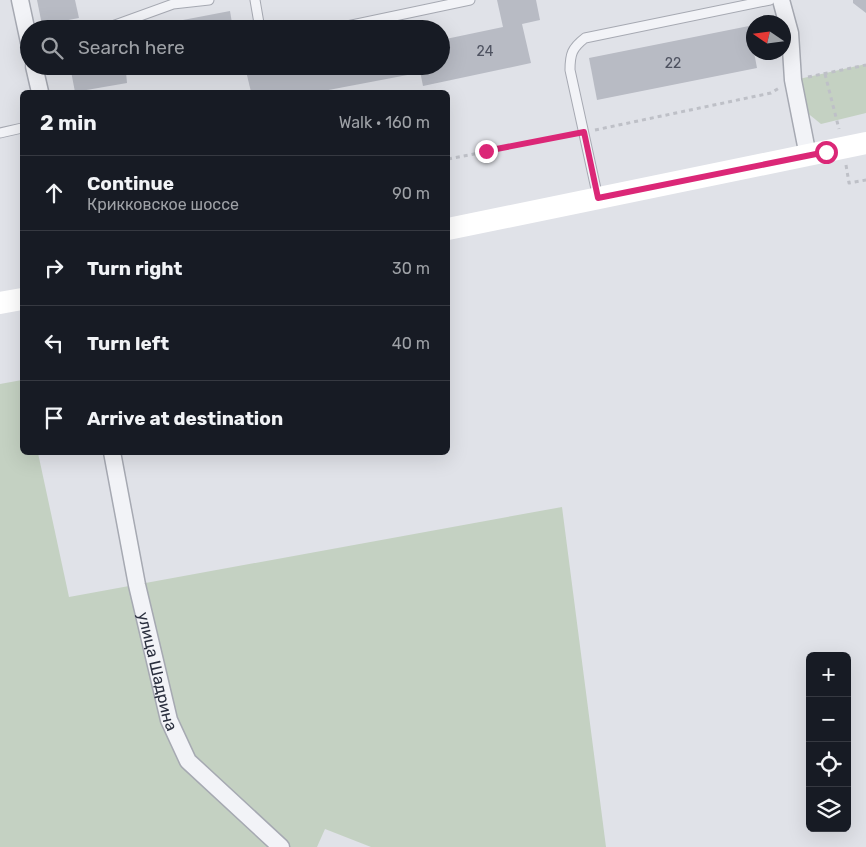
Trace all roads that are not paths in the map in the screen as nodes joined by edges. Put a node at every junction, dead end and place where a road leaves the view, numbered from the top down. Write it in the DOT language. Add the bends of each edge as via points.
graph roads {
  1 [pos="20,0"];
  2 [pos="209,0"];
  3 [pos="255,0"];
  4 [pos="470,0"];
  5 [pos="770,0"];
  6 [pos="781,0"];
  7 [pos="172,2"];
  8 [pos="24,20"];
  9 [pos="127,20"];
  10 [pos="258,20"];
  11 [pos="376,20"];
  12 [pos="36,75"];
  13 [pos="40,90"];
  14 [pos="20,128"];
  15 [pos="866,130"];
  16 [pos="0,133"];
  17 [pos="866,143"];
  18 [pos="807,149"];
  19 [pos="597,192"];
  20 [pos="450,215"];
  21 [pos="450,229"];
  22 [pos="20,299"];
  23 [pos="0,303"];
  24 [pos="20,314"];
  25 [pos="0,318"];
  26 [pos="113,455"];
  27 [pos="281,847"];
  1 -- 8 [label="street"];
  2 -- 7 [label="lane"];
  3 -- 10 [label="lane"];
  4 -- 11 [label="lane"];
  5 -- 19 [label="lane" via="585,38 573,47 570,70"];
  6 -- 18 [label="street" via="790,33 793,80"];
  7 -- 9 [label="lane"];
  12 -- 13 [label="street"];
  14 -- 16 [label="lane"];
  15 -- 18 [label="main road"];
  17 -- 18 [label="main road"];
  18 -- 19 [label="main road"];
  19 -- 20 [label="main road"];
  19 -- 21 [label="main road"];
  22 -- 23 [label="main road"];
  24 -- 25 [label="main road"];
  26 -- 27 [label="street, улица Шадрина" via="137,585 168,720 188,761"];
}
